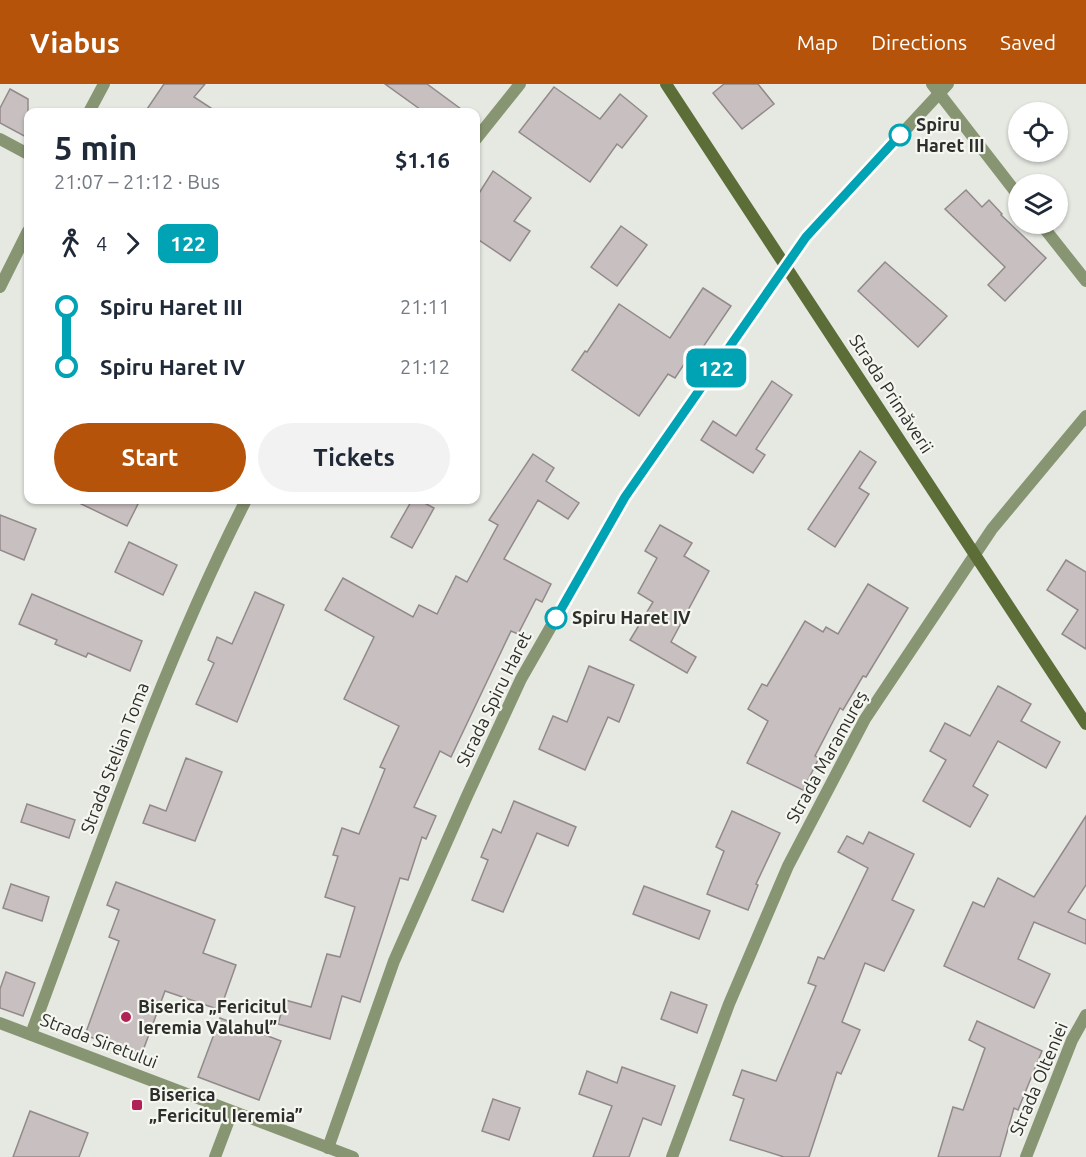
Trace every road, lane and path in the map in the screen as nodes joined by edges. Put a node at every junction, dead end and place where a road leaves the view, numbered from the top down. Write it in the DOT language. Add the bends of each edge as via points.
graph roads {
  1 [pos="104,84"];
  2 [pos="520,84"];
  3 [pos="666,84"];
  4 [pos="940,87"];
  5 [pos="91,108"];
  6 [pos="480,134"];
  7 [pos="0,139"];
  8 [pos="24,152"];
  9 [pos="1008,181"];
  10 [pos="1049,234"];
  11 [pos="24,239"];
  12 [pos="786,267"];
  13 [pos="1086,281"];
  14 [pos="0,287"];
  15 [pos="1086,416"];
  16 [pos="244,504"];
  17 [pos="975,554"];
  18 [pos="1086,724"];
  19 [pos="1086,1015"];
  20 [pos="0,1023"];
  21 [pos="32,1034"];
  22 [pos="232,1112"];
  23 [pos="328,1148"];
  24 [pos="215,1157"];
  25 [pos="353,1157"];
  26 [pos="672,1157"];
  27 [pos="1026,1157"];
  1 -- 5 [label="street"];
  2 -- 6 [label="street"];
  3 -- 12 [label="main road, Strada Primăverii"];
  4 -- 9 [label="street"];
  4 -- 12 [label="street, Strada Spiru Haret" via="806,237"];
  7 -- 8 [label="street"];
  10 -- 13 [label="street"];
  11 -- 14 [label="street"];
  12 -- 17 [label="main road, Strada Primăverii"];
  12 -- 23 [label="street, Strada Spiru Haret" via="625,497 521,679 394,961"];
  15 -- 17 [label="street, Strada Maramureș"];
  16 -- 21 [label="street, Strada Stelian Toma" via="152,708"];
  17 -- 18 [label="main road, Strada Primăverii"];
  17 -- 26 [label="street, Strada Maramureș" via="865,718 789,866 729,1004"];
  19 -- 27 [label="street, Strada Olteniei" via="1072,1040"];
  20 -- 21 [label="street, Strada Siretului"];
  21 -- 22 [label="street, Strada Siretului"];
  22 -- 23 [label="street, Strada Siretului"];
  22 -- 24 [label="street"];
  23 -- 25 [label="street, Strada Siretului"];
}
